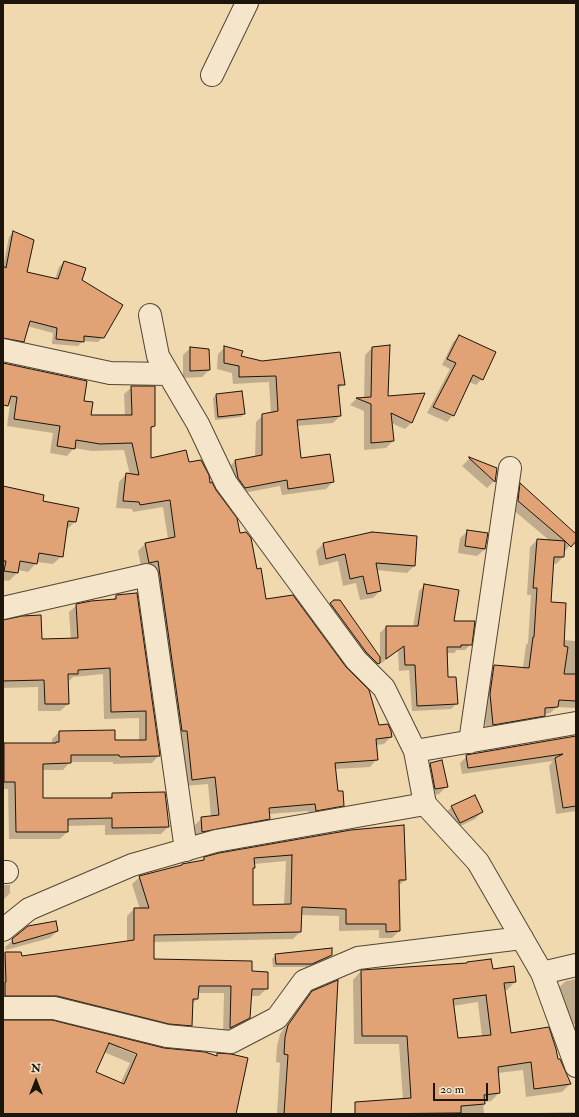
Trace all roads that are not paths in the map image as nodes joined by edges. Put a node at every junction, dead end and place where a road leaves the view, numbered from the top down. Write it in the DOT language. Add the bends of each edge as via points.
graph roads {
  1 [pos="247,3"];
  2 [pos="212,75"];
  3 [pos="150,315"];
  4 [pos="3,350"];
  5 [pos="168,374"];
  6 [pos="510,468"];
  7 [pos="3,608"];
  8 [pos="576,723"];
  9 [pos="470,742"];
  10 [pos="415,751"];
  11 [pos="425,804"];
  12 [pos="186,850"];
  13 [pos="3,930"];
  14 [pos="522,938"];
  15 [pos="576,965"];
  16 [pos="542,973"];
  17 [pos="3,1008"];
  18 [pos="572,1042"];
  19 [pos="576,1066"];
  1 -- 2 [label="street"];
  3 -- 5 [label="street" via="158,356"];
  4 -- 5 [label="street" via="110,373"];
  5 -- 10 [label="street" via="198,424 226,484 356,660 384,688"];
  6 -- 9 [label="street"];
  7 -- 12 [label="street" via="147,575"];
  8 -- 9 [label="street"];
  9 -- 10 [label="street"];
  10 -- 11 [label="street"];
  11 -- 12 [label="street" via="216,841"];
  11 -- 14 [label="street" via="478,862"];
  12 -- 13 [label="street" via="132,865 29,909"];
  14 -- 16 [label="street"];
  14 -- 17 [label="street" via="358,958 304,981 277,1018 231,1042 167,1036 54,1008"];
  15 -- 16 [label="street"];
  16 -- 18 [label="street"];
  18 -- 19 [label="street"];
}
